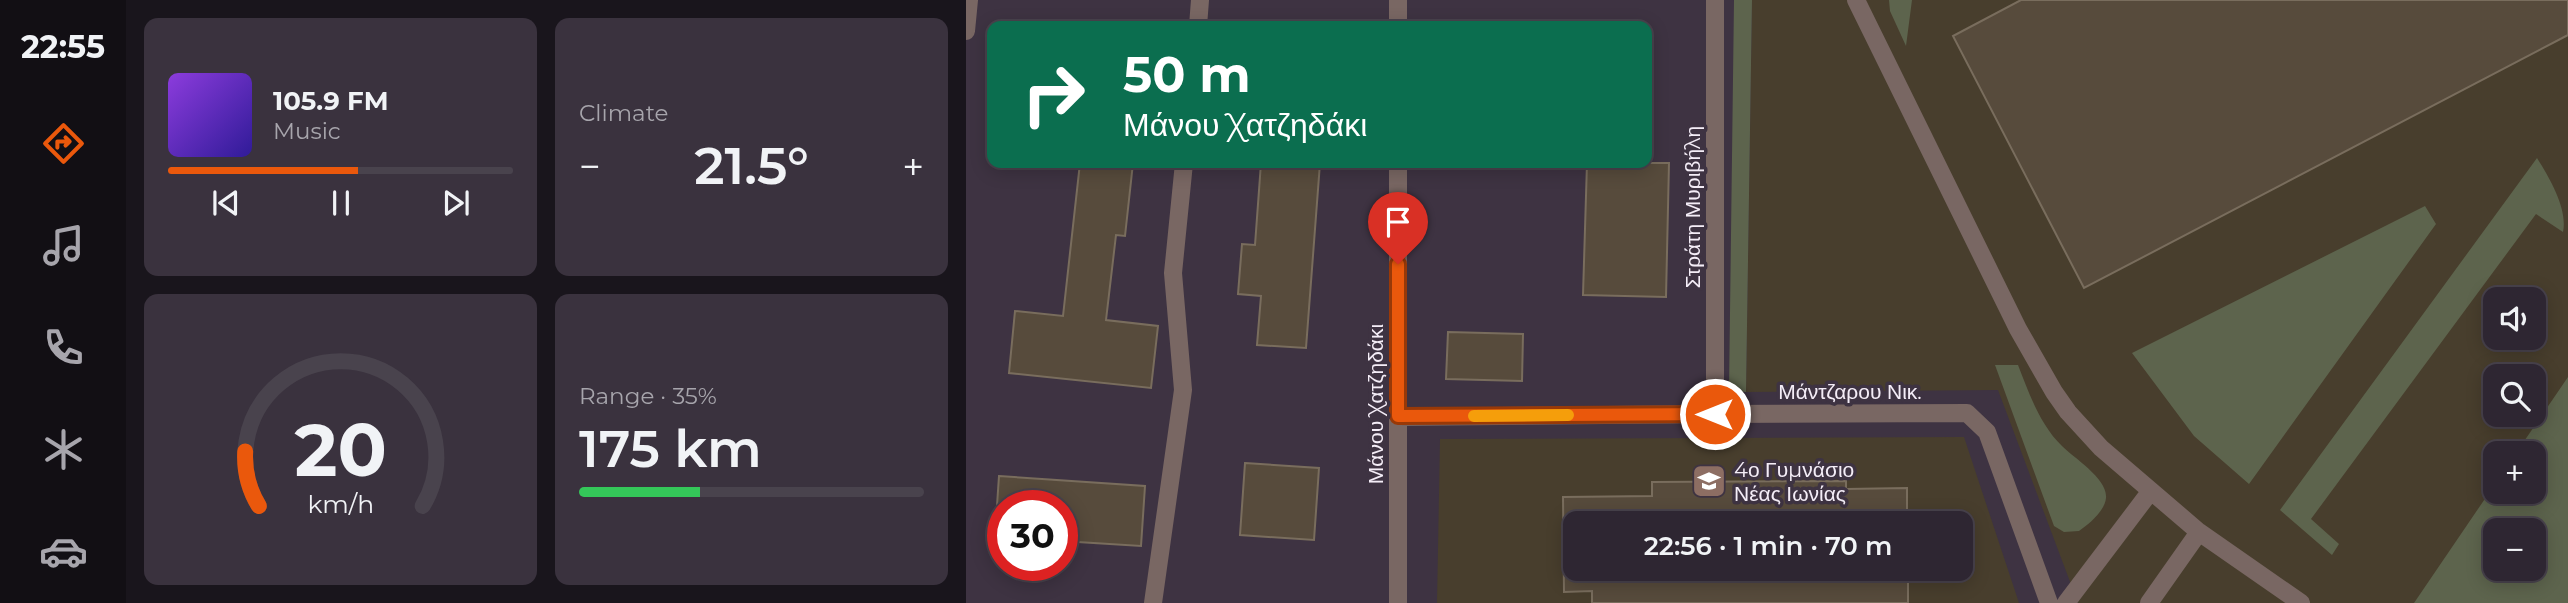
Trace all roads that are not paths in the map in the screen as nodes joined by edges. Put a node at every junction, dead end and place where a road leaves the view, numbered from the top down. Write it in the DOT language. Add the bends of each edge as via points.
graph roads {
  1 [pos="969,0"];
  2 [pos="1200,0"];
  3 [pos="1398,0"];
  4 [pos="1715,0"];
  5 [pos="1856,0"];
  6 [pos="1198,21"];
  7 [pos="1398,21"];
  8 [pos="966,31"];
  9 [pos="1184,168"];
  10 [pos="1398,168"];
  11 [pos="1715,414"];
  12 [pos="1398,416"];
  13 [pos="2150,492"];
  14 [pos="2199,532"];
  15 [pos="1153,603"];
  16 [pos="1398,603"];
  17 [pos="2049,603"];
  18 [pos="2066,603"];
  19 [pos="2149,603"];
  20 [pos="2301,603"];
  1 -- 8 [label="street"];
  2 -- 6 [label="street"];
  3 -- 7 [label="street"];
  4 -- 11 [label="street, Στράτη Μυριβήλη"];
  5 -- 13 [label="street" via="2038,365 2068,412"];
  9 -- 15 [label="street" via="1173,273 1183,390"];
  10 -- 12 [label="street, Μάνου Χατζηδάκι"];
  11 -- 12 [label="street, Μάντζαρου Νικ."];
  11 -- 17 [label="street, Μάντζαρου Νικ." via="1967,413 1987,432"];
  12 -- 16 [label="street, Μάνου Χατζηδάκι"];
  13 -- 14 [label="street"];
  13 -- 18 [label="street"];
  14 -- 19 [label="street"];
  14 -- 20 [label="street"];
}
